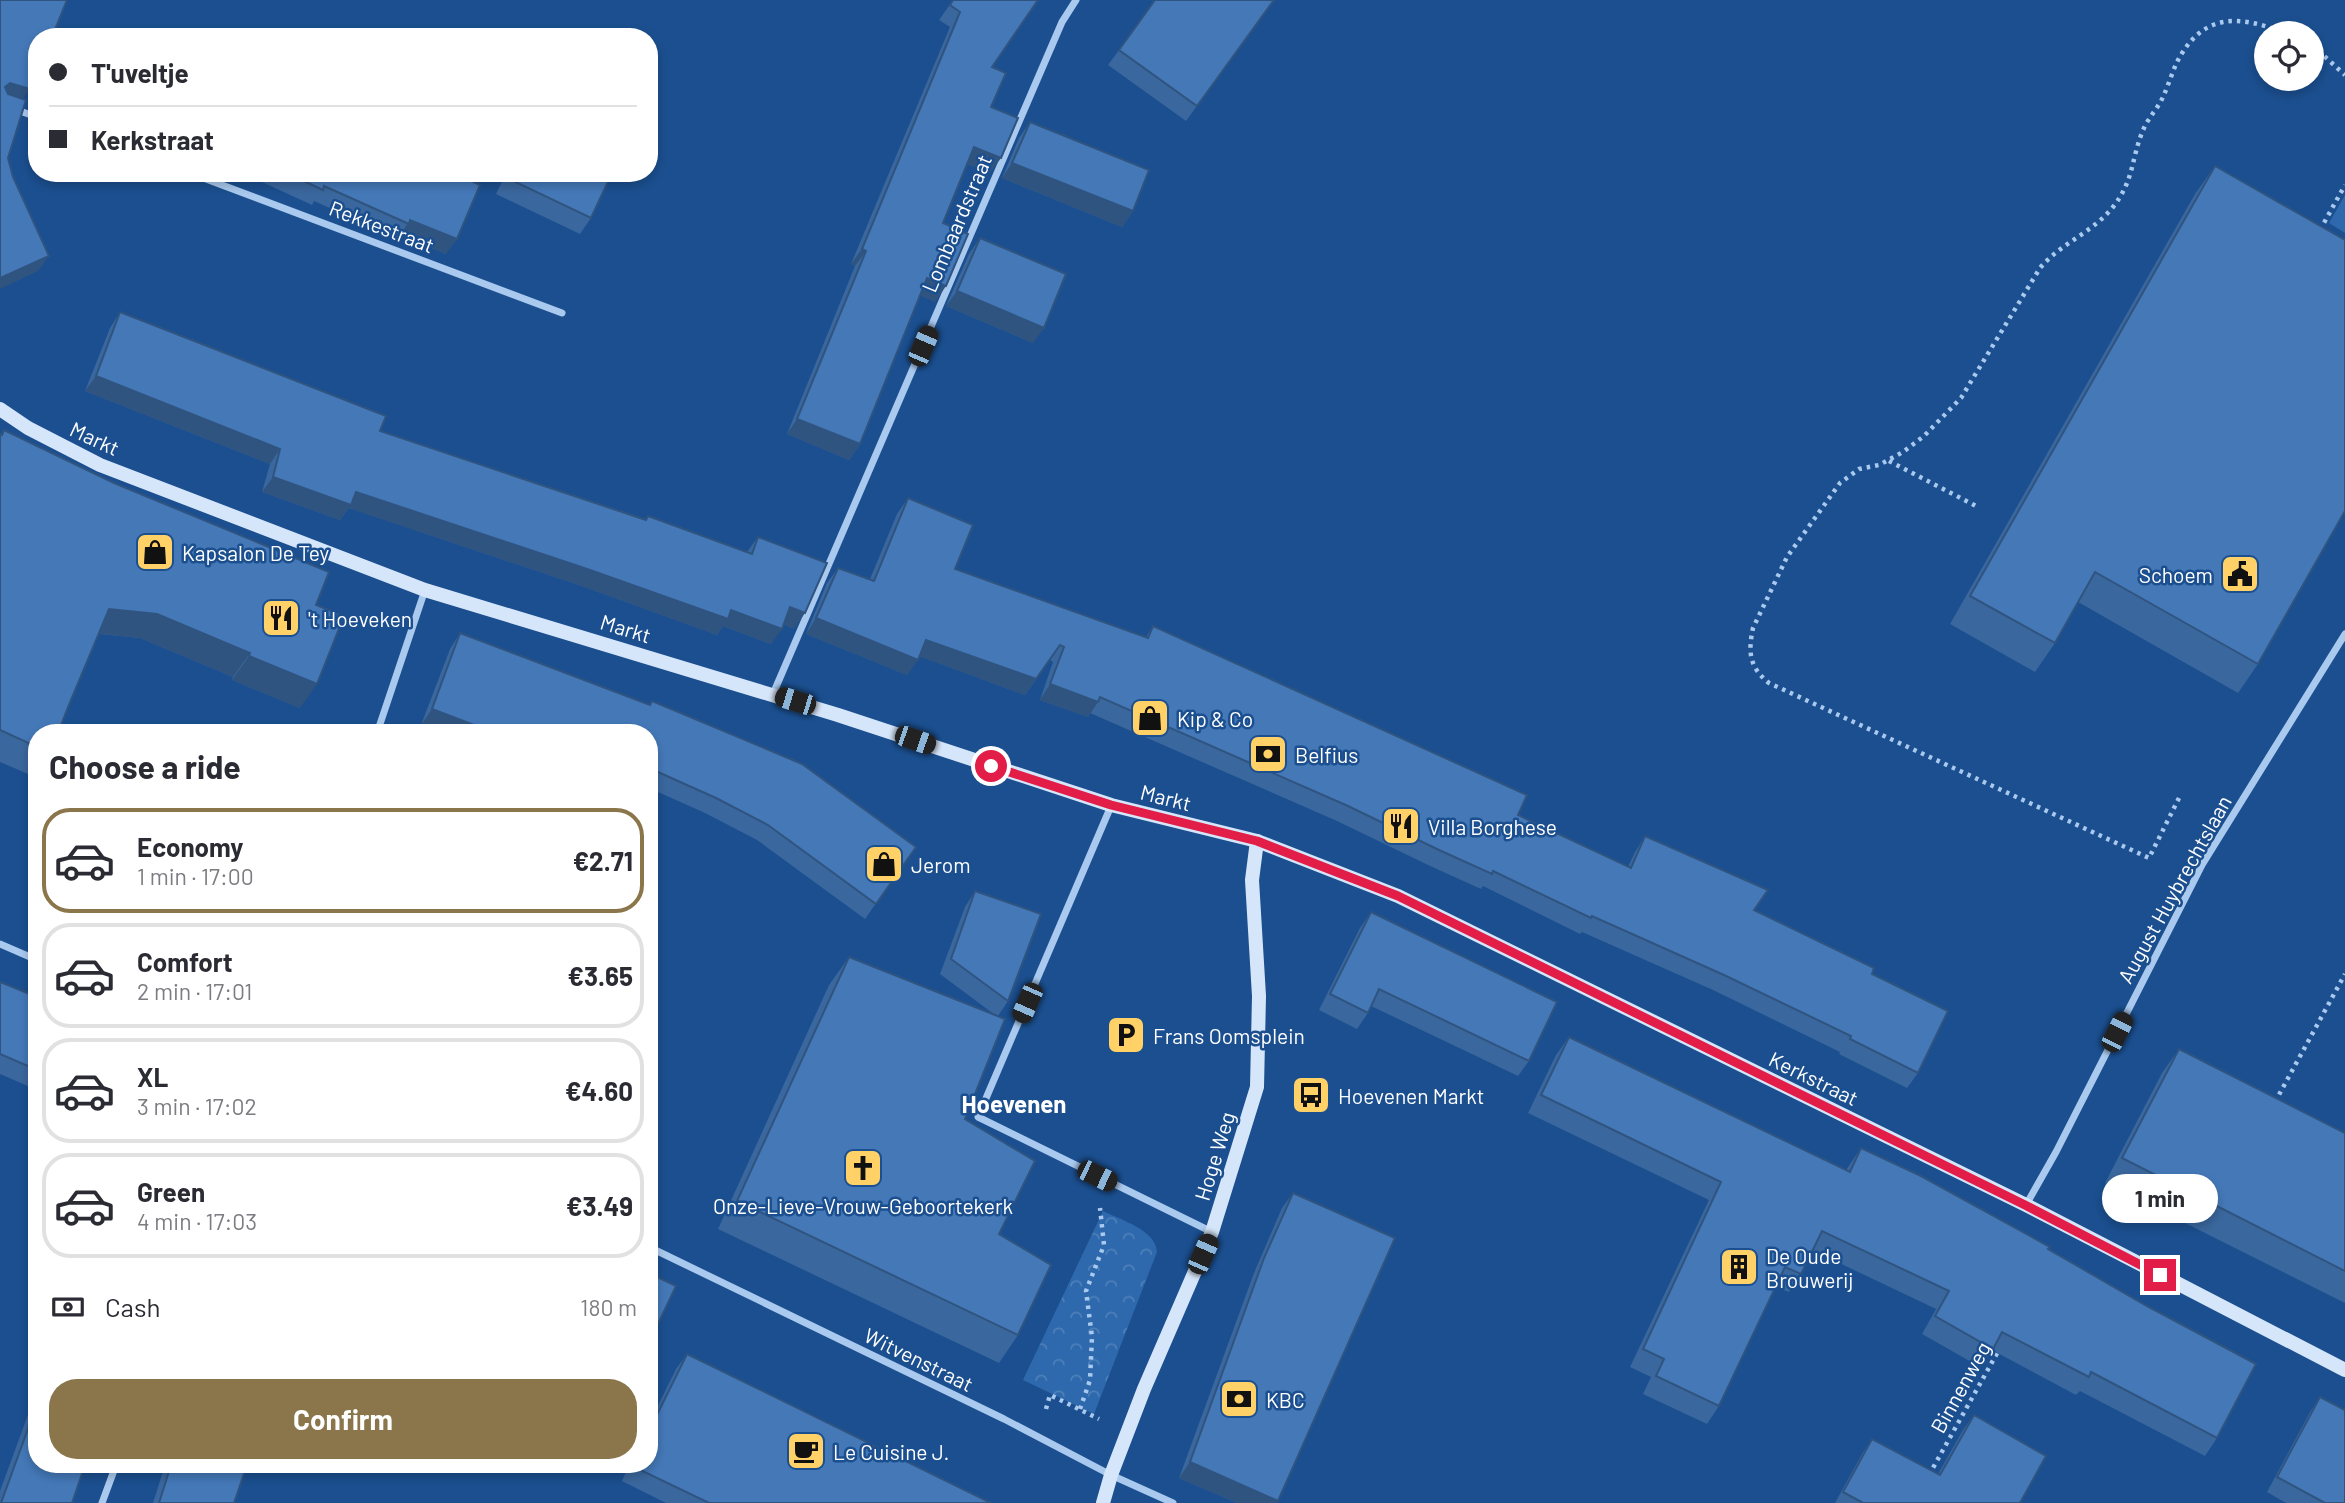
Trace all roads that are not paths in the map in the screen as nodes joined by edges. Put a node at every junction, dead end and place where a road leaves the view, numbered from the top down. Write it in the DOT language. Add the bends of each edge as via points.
graph roads {
  1 [pos="1076,0"];
  2 [pos="0,104"];
  3 [pos="28,114"];
  4 [pos="214,182"];
  5 [pos="562,313"];
  6 [pos="0,409"];
  7 [pos="425,590"];
  8 [pos="2345,634"];
  9 [pos="773,695"];
  10 [pos="380,724"];
  11 [pos="1111,805"];
  12 [pos="1257,841"];
  13 [pos="0,944"];
  14 [pos="28,956"];
  15 [pos="2025,1205"];
  16 [pos="1213,1232"];
  17 [pos="658,1251"];
  18 [pos="2345,1370"];
  19 [pos="113,1473"];
  20 [pos="1111,1475"];
  21 [pos="102,1503"];
  22 [pos="1104,1503"];
  23 [pos="1173,1503"];
  1 -- 9 [label="street, Lombaardstraat" via="1062,22"];
  2 -- 3 [label="street"];
  4 -- 5 [label="street, Rekkestraat"];
  6 -- 7 [label="main road, Markt" via="100,465"];
  7 -- 9 [label="main road, Markt"];
  7 -- 10 [label="street"];
  8 -- 15 [label="street, August Huybrechtslaan" via="2202,865"];
  9 -- 11 [label="main road, Markt"];
  11 -- 12 [label="main road, Markt"];
  11 -- 16 [label="street" via="978,1117"];
  12 -- 15 [label="main road, Kerkstraat" via="1398,896"];
  12 -- 16 [label="main road, Hoge Weg" via="1252,880 1259,996 1257,1087"];
  13 -- 14 [label="street"];
  15 -- 18 [label="main road, Kerkstraat"];
  16 -- 20 [label="main road, Hoge Weg"];
  17 -- 20 [label="street, Witvenstraat"];
  19 -- 21 [label="street"];
  20 -- 22 [label="main road, Hoge Weg"];
  20 -- 23 [label="street, Witvenstraat"];
}
